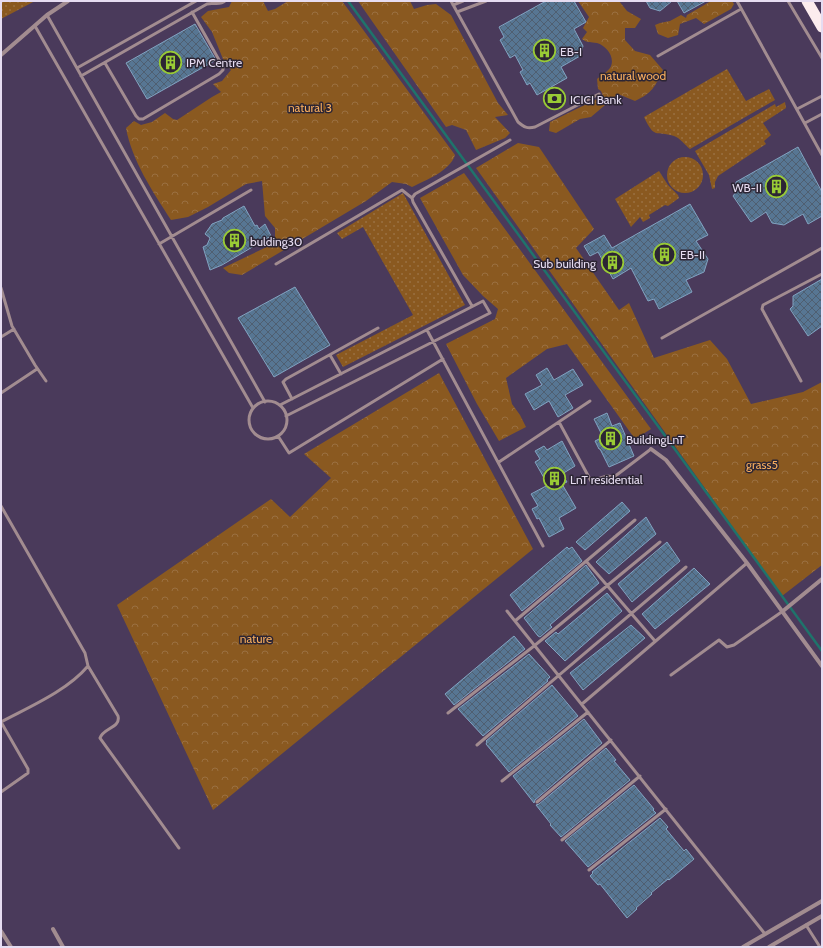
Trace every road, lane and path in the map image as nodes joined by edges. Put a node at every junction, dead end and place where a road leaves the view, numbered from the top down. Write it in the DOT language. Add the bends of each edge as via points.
graph roads {
  1 [pos="68,1"];
  2 [pos="196,1"];
  3 [pos="225,1"];
  4 [pos="451,1"];
  5 [pos="463,1"];
  6 [pos="486,1"];
  7 [pos="737,1"];
  8 [pos="788,1"];
  9 [pos="807,1"];
  10 [pos="453,5"];
  11 [pos="741,9"];
  12 [pos="192,12"];
  13 [pos="457,12"];
  14 [pos="47,15"];
  15 [pos="35,26"];
  16 [pos="822,27"];
  17 [pos="1,55"];
  18 [pos="658,56"];
  19 [pos="822,58"];
  20 [pos="105,63"];
  21 [pos="77,68"];
  22 [pos="82,76"];
  23 [pos="599,94"];
  24 [pos="822,96"];
  25 [pos="797,109"];
  26 [pos="822,114"];
  27 [pos="805,123"];
  28 [pos="510,140"];
  29 [pos="822,155"];
  30 [pos="251,190"];
  31 [pos="412,198"];
  32 [pos="171,237"];
  33 [pos="159,244"];
  34 [pos="822,248"];
  35 [pos="276,264"];
  36 [pos="822,274"];
  37 [pos="1,288"];
  38 [pos="472,306"];
  39 [pos="378,328"];
  40 [pos="14,329"];
  41 [pos="427,330"];
  42 [pos="1,337"];
  43 [pos="662,338"];
  44 [pos="434,341"];
  45 [pos="330,355"];
  46 [pos="443,359"];
  47 [pos="37,369"];
  48 [pos="341,374"];
  49 [pos="46,381"];
  50 [pos="801,381"];
  51 [pos="1,393"];
  52 [pos="292,399"];
  53 [pos="590,401"];
  54 [pos="265,402"];
  55 [pos="280,406"];
  56 [pos="253,408"];
  57 [pos="286,416"];
  58 [pos="560,422"];
  59 [pos="278,436"];
  60 [pos="651,449"];
  61 [pos="499,462"];
  62 [pos="1,506"];
  63 [pos="635,520"];
  64 [pos="660,542"];
  65 [pos="543,546"];
  66 [pos="586,561"];
  67 [pos="747,563"];
  68 [pos="686,567"];
  69 [pos="822,579"];
  70 [pos="608,585"];
  71 [pos="507,611"];
  72 [pos="783,611"];
  73 [pos="632,614"];
  74 [pos="515,621"];
  75 [pos="655,641"];
  76 [pos="534,646"];
  77 [pos="88,666"];
  78 [pos="822,666"];
  79 [pos="671,675"];
  80 [pos="558,676"];
  81 [pos="582,704"];
  82 [pos="588,712"];
  83 [pos="448,713"];
  84 [pos="1,722"];
  85 [pos="611,740"];
  86 [pos="477,745"];
  87 [pos="640,776"];
  88 [pos="502,781"];
  89 [pos="1,792"];
  90 [pos="537,802"];
  91 [pos="666,809"];
  92 [pos="562,840"];
  93 [pos="179,848"];
  94 [pos="589,870"];
  95 [pos="822,900"];
  96 [pos="822,916"];
  97 [pos="806,925"];
  98 [pos="53,929"];
  99 [pos="1,930"];
  100 [pos="765,934"];
  101 [pos="775,946"];
  102 [pos="11,947"];
  103 [pos="63,947"];
  104 [pos="743,947"];
  105 [pos="769,947"];
  106 [pos="820,947"];
  1 -- 14 [label="street"];
  2 -- 21 [label="lane"];
  3 -- 12 [label="lane" via="207,4"];
  4 -- 10 [label="lane"];
  5 -- 10 [label="lane"];
  6 -- 13 [label="lane"];
  7 -- 11 [label="lane"];
  8 -- 19 [label="lane"];
  9 -- 16 [label="highway"];
  10 -- 13 [label="lane"];
  11 -- 18 [label="lane"];
  11 -- 25 [label="lane"];
  12 -- 20 [label="lane"];
  12 -- 20 [label="lane" via="224,70 143,119 136,116"];
  13 -- 23 [label="lane" via="523,127 535,127"];
  14 -- 15 [label="street"];
  14 -- 21 [label="lane"];
  15 -- 17 [label="street"];
  15 -- 33 [label="lane"];
  20 -- 22 [label="lane"];
  21 -- 22 [label="lane"];
  22 -- 32 [label="lane"];
  24 -- 25 [label="lane"];
  25 -- 27 [label="lane"];
  26 -- 27 [label="lane"];
  27 -- 29 [label="lane"];
  28 -- 31 [label="lane"];
  30 -- 32 [label="lane"];
  31 -- 35 [label="lane" via="404,190 400,190"];
  31 -- 38 [label="lane"];
  32 -- 33 [label="lane"];
  32 -- 54 [label="lane"];
  33 -- 56 [label="lane"];
  34 -- 43 [label="lane"];
  36 -- 50 [label="lane" via="763,305 762,309"];
  37 -- 40 [label="lane"];
  38 -- 41 [label="lane"];
  38 -- 44 [label="lane" via="483,301 490,313"];
  39 -- 45 [label="lane"];
  40 -- 42 [label="lane"];
  40 -- 47 [label="lane"];
  41 -- 44 [label="lane"];
  41 -- 48 [label="lane"];
  44 -- 46 [label="lane"];
  44 -- 57 [label="lane"];
  45 -- 48 [label="lane"];
  45 -- 52 [label="lane" via="284,382"];
  46 -- 59 [label="lane" via="289,453"];
  46 -- 61 [label="lane"];
  47 -- 49 [label="lane"];
  47 -- 51 [label="lane"];
  48 -- 52 [label="lane"];
  52 -- 55 [label="lane"];
  53 -- 58 [label="lane"];
  54 -- 55 [label="lane" via="274,402"];
  54 -- 56 [label="lane"];
  55 -- 57 [label="lane"];
  56 -- 59 [label="lane" via="249,419 256,435 268,439"];
  57 -- 59 [label="lane" via="284,429"];
  58 -- 60 [label="lane" via="591,481 607,476 614,478"];
  58 -- 61 [label="lane"];
  60 -- 67 [label="street" via="666,460"];
  61 -- 65 [label="lane"];
  62 -- 77 [label="lane" via="85,653"];
  63 -- 66 [label="lane"];
  64 -- 70 [label="lane"];
  66 -- 70 [label="lane"];
  66 -- 74 [label="lane"];
  67 -- 72 [label="street"];
  67 -- 75 [label="lane"];
  68 -- 73 [label="lane"];
  69 -- 72 [label="street"];
  70 -- 73 [label="lane"];
  70 -- 76 [label="lane"];
  71 -- 74 [label="lane"];
  72 -- 78 [label="street"];
  72 -- 79 [label="lane" via="730,647 719,640"];
  73 -- 75 [label="lane"];
  73 -- 80 [label="lane"];
  74 -- 76 [label="lane"];
  75 -- 81 [label="lane"];
  76 -- 80 [label="lane"];
  76 -- 83 [label="lane"];
  77 -- 84 [label="lane" via="67,686"];
  77 -- 93 [label="lane" via="119,720 100,738"];
  80 -- 81 [label="lane"];
  80 -- 86 [label="lane"];
  81 -- 82 [label="lane"];
  82 -- 85 [label="lane"];
  82 -- 88 [label="lane"];
  84 -- 89 [label="lane" via="28,769 28,773"];
  85 -- 87 [label="lane"];
  85 -- 90 [label="lane"];
  87 -- 91 [label="lane"];
  87 -- 92 [label="lane"];
  91 -- 94 [label="lane"];
  91 -- 100 [label="lane"];
  95 -- 100 [label="street"];
  96 -- 97 [label="street"];
  97 -- 101 [label="street"];
  97 -- 106 [label="lane"];
  98 -- 103 [label="street"];
  99 -- 102 [label="street"];
  100 -- 104 [label="street"];
  101 -- 105 [label="street"];
}
